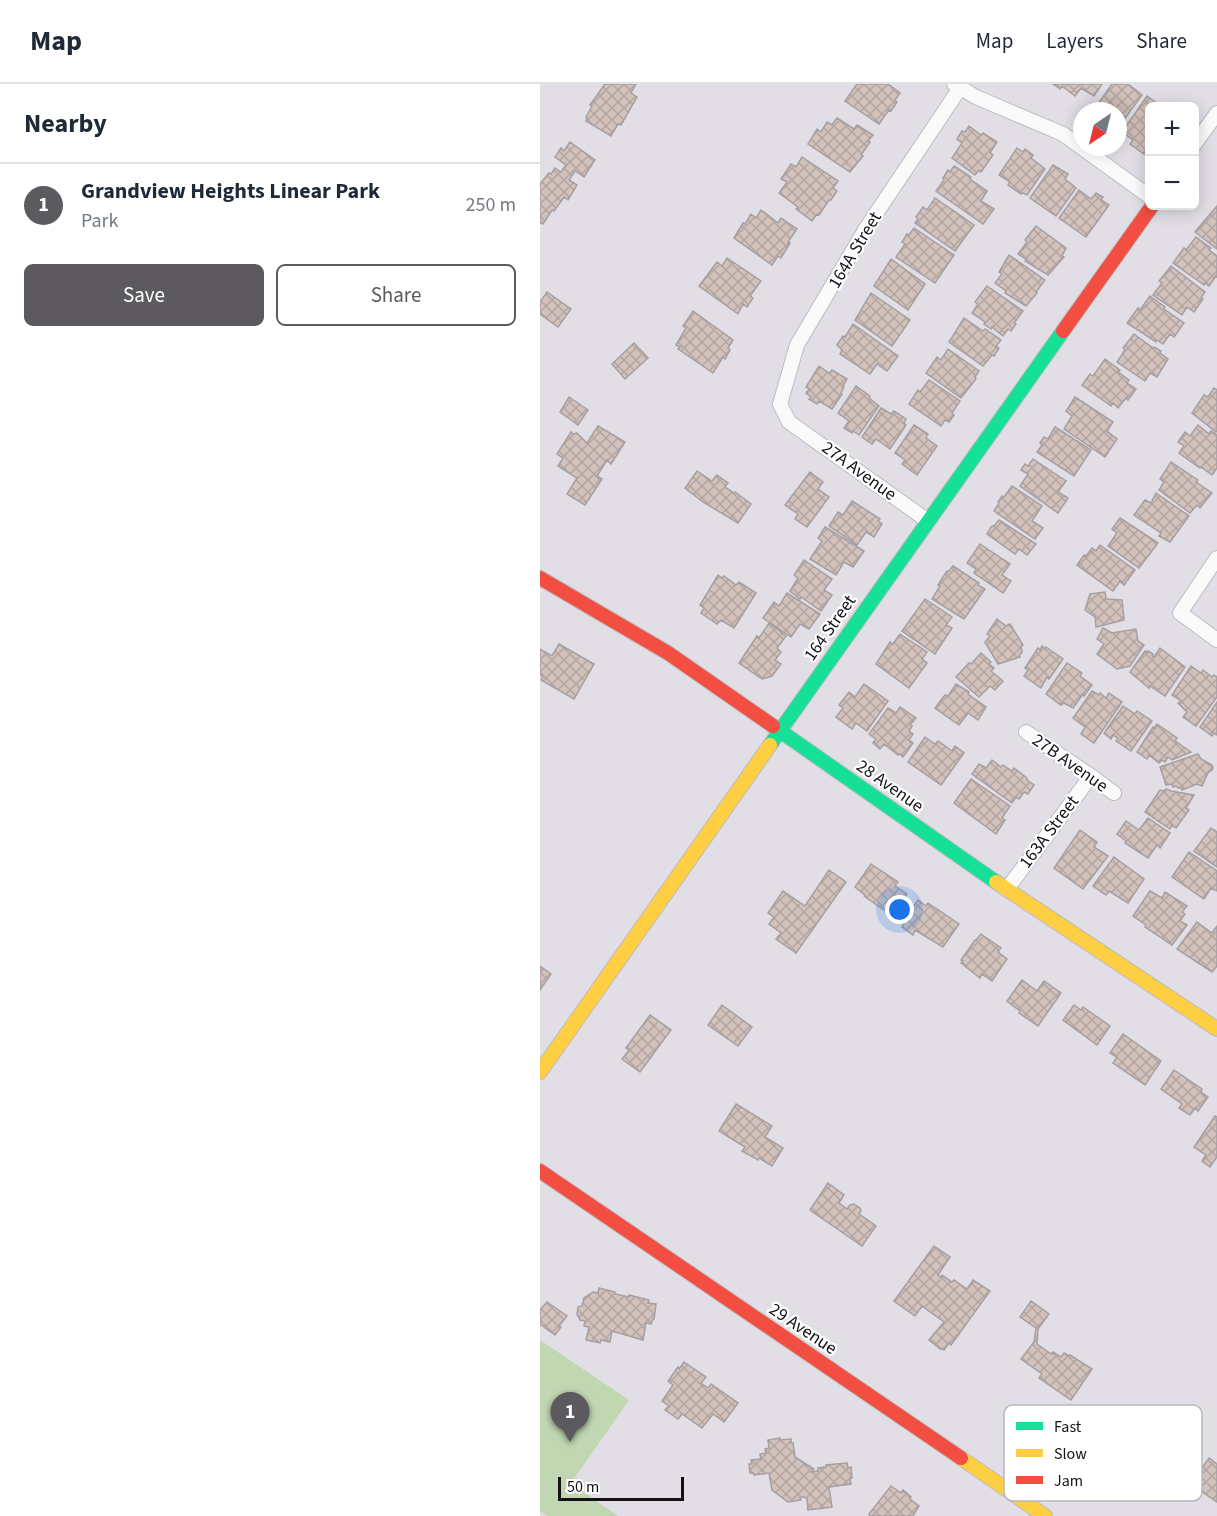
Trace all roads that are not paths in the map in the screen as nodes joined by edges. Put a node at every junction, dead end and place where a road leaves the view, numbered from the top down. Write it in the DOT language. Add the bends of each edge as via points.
graph roads {
  1 [pos="957,86"];
  2 [pos="1217,113"];
  3 [pos="1199,138"];
  4 [pos="1145,194"];
  5 [pos="1149,210"];
  6 [pos="789,422"];
  7 [pos="928,521"];
  8 [pos="1217,558"];
  9 [pos="540,578"];
  10 [pos="1217,640"];
  11 [pos="780,732"];
  12 [pos="1026,732"];
  13 [pos="1091,776"];
  14 [pos="1114,793"];
  15 [pos="1007,889"];
  16 [pos="1216,1027"];
  17 [pos="540,1072"];
  18 [pos="540,1171"];
  19 [pos="1004,1488"];
  20 [pos="1023,1501"];
  21 [pos="1045,1516"];
  1 -- 4 [label="street" via="976,98 1063,134"];
  1 -- 6 [label="street, 164A Street" via="797,345 780,404"];
  2 -- 3 [label="street"];
  5 -- 7 [label="street, 164 Street"];
  6 -- 7 [label="street, 27A Avenue"];
  7 -- 11 [label="street, 164 Street"];
  8 -- 10 [label="street" via="1180,613"];
  9 -- 11 [label="street, 28 Avenue" via="668,653"];
  11 -- 15 [label="street, 28 Avenue"];
  11 -- 17 [label="street, 164 Street"];
  12 -- 13 [label="street, 27B Avenue"];
  13 -- 14 [label="street, 27B Avenue"];
  13 -- 15 [label="street, 163A Street"];
  15 -- 16 [label="street, 28 Avenue"];
  18 -- 19 [label="street, 29 Avenue"];
  20 -- 21 [label="street, 29 Avenue"];
}
